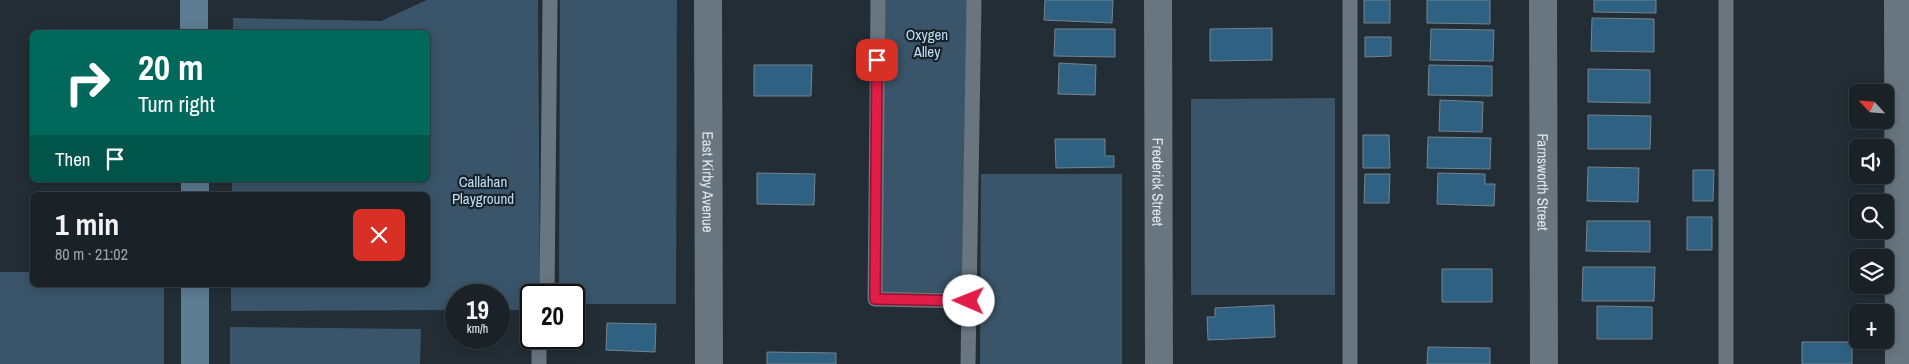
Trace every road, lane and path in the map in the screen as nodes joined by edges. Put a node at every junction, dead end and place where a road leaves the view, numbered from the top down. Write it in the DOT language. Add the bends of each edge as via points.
graph roads {
  1 [pos="194,0"];
  2 [pos="550,0"];
  3 [pos="708,0"];
  4 [pos="878,0"];
  5 [pos="974,0"];
  6 [pos="1158,0"];
  7 [pos="1350,0"];
  8 [pos="1543,0"];
  9 [pos="1726,0"];
  10 [pos="1898,0"];
  11 [pos="194,30"];
  12 [pos="547,284"];
  13 [pos="195,287"];
  14 [pos="969,301"];
  15 [pos="538,349"];
  16 [pos="195,364"];
  17 [pos="539,364"];
  18 [pos="709,364"];
  19 [pos="968,364"];
  20 [pos="1159,364"];
  21 [pos="1350,364"];
  22 [pos="1544,364"];
  23 [pos="1726,364"];
  24 [pos="1898,364"];
  1 -- 11 [label="street"];
  2 -- 12 [label="lane"];
  3 -- 18 [label="street, East Kirby Avenue"];
  4 -- 14 [label="lane" via="875,299"];
  5 -- 14 [label="lane"];
  6 -- 20 [label="street, Frederick Street"];
  7 -- 21 [label="lane"];
  8 -- 22 [label="street, Farnsworth Street"];
  9 -- 23 [label="lane"];
  10 -- 24 [label="street"];
  13 -- 16 [label="street"];
  14 -- 19 [label="lane"];
  15 -- 17 [label="lane"];
}
